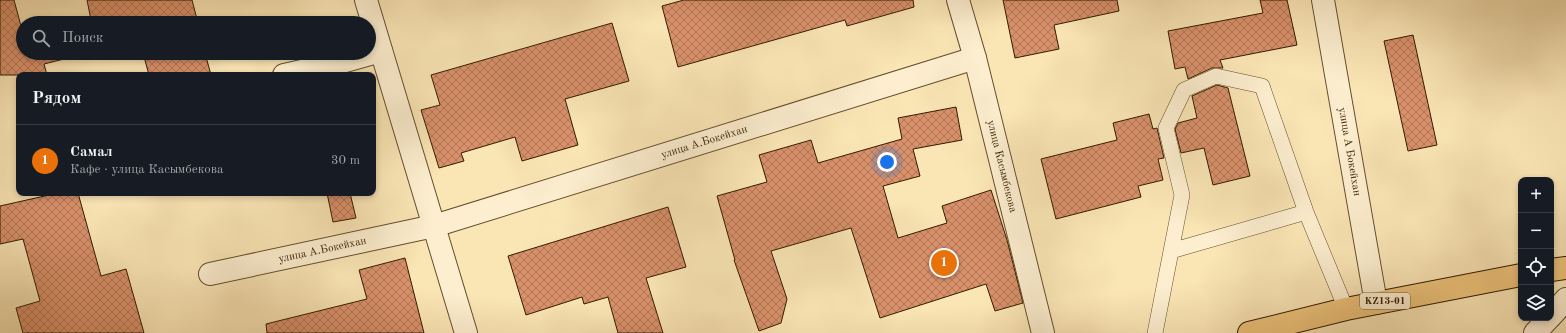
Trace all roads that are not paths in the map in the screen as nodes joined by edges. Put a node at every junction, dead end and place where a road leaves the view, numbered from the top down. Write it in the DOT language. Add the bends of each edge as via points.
graph roads {
  1 [pos="366,0"];
  2 [pos="958,0"];
  3 [pos="1323,0"];
  4 [pos="371,16"];
  5 [pos="376,34"];
  6 [pos="381,51"];
  7 [pos="376,52"];
  8 [pos="975,58"];
  9 [pos="349,60"];
  10 [pos="297,72"];
  11 [pos="1306,212"];
  12 [pos="434,226"];
  13 [pos="1171,251"];
  14 [pos="1566,268"];
  15 [pos="1554,270"];
  16 [pos="210,274"];
  17 [pos="1518,276"];
  18 [pos="1566,299"];
  19 [pos="1376,303"];
  20 [pos="1346,308"];
  21 [pos="1554,313"];
  22 [pos="1546,321"];
  23 [pos="466,333"];
  24 [pos="1043,333"];
  25 [pos="1155,333"];
  26 [pos="1249,333"];
  27 [pos="1535,333"];
  1 -- 4 [label="street"];
  2 -- 8 [label="street, улица Касымбекова"];
  3 -- 19 [label="street, улица А Бокейхан"];
  5 -- 6 [label="street"];
  6 -- 7 [label="street"];
  6 -- 12 [label="street"];
  8 -- 12 [label="street, улица А.Бокейхан"];
  8 -- 24 [label="street, улица Касымбекова"];
  9 -- 10 [label="street"];
  11 -- 13 [label="lane"];
  11 -- 13 [label="lane" via="1262,86 1216,76 1184,90 1166,128 1182,195"];
  11 -- 20 [label="lane"];
  12 -- 16 [label="street, улица А.Бокейхан"];
  12 -- 23 [label="street"];
  13 -- 25 [label="lane"];
  14 -- 15 [label="highway"];
  17 -- 19 [label="highway, KZ13-01"];
  18 -- 21 [label="street"];
  19 -- 20 [label="highway, KZ13-01"];
  20 -- 26 [label="highway, KZ13-01"];
  22 -- 27 [label="street"];
}
